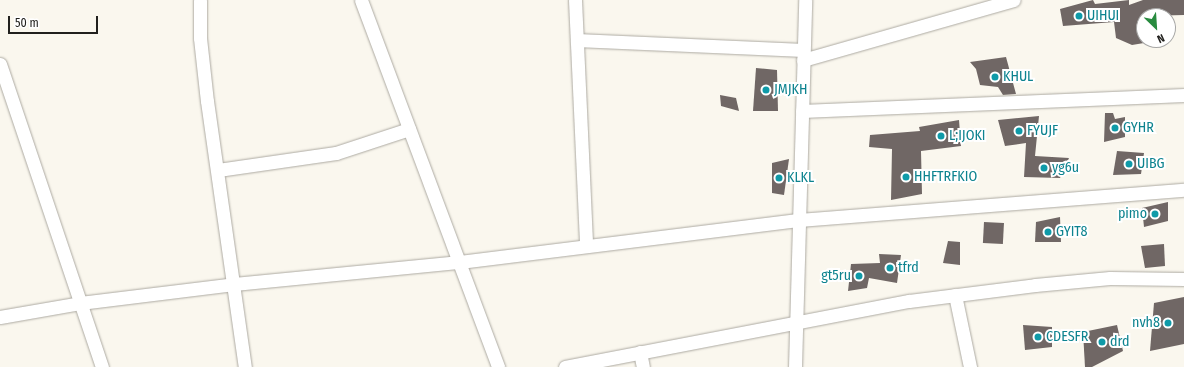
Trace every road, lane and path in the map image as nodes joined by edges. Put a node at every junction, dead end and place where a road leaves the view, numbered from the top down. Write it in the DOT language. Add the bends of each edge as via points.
graph roads {
  1 [pos="200,0"];
  2 [pos="361,0"];
  3 [pos="575,0"];
  4 [pos="804,0"];
  5 [pos="1014,0"];
  6 [pos="577,40"];
  7 [pos="803,55"];
  8 [pos="0,67"];
  9 [pos="1184,95"];
  10 [pos="802,111"];
  11 [pos="409,129"];
  12 [pos="218,170"];
  13 [pos="1184,190"];
  14 [pos="799,220"];
  15 [pos="586,246"];
  16 [pos="460,262"];
  17 [pos="1184,279"];
  18 [pos="234,284"];
  19 [pos="955,295"];
  20 [pos="80,303"];
  21 [pos="0,317"];
  22 [pos="796,322"];
  23 [pos="640,352"];
  24 [pos="102,367"];
  25 [pos="245,367"];
  26 [pos="498,367"];
  27 [pos="565,367"];
  28 [pos="643,367"];
  29 [pos="795,367"];
  30 [pos="970,367"];
  1 -- 12 [label="street" via="200,38"];
  2 -- 11 [label="street"];
  3 -- 6 [label="street"];
  4 -- 7 [label="street"];
  5 -- 7 [label="street"];
  6 -- 7 [label="street"];
  6 -- 15 [label="street"];
  7 -- 10 [label="street"];
  8 -- 20 [label="street"];
  9 -- 10 [label="street"];
  10 -- 14 [label="street"];
  11 -- 12 [label="street" via="336,152"];
  11 -- 16 [label="street"];
  12 -- 18 [label="street"];
  13 -- 14 [label="street"];
  14 -- 15 [label="street"];
  14 -- 22 [label="street"];
  15 -- 16 [label="street"];
  16 -- 18 [label="street"];
  16 -- 26 [label="street"];
  17 -- 19 [label="street" via="1110,278"];
  18 -- 20 [label="street"];
  18 -- 25 [label="street"];
  19 -- 22 [label="street"];
  19 -- 30 [label="street"];
  20 -- 21 [label="street"];
  20 -- 24 [label="street"];
  22 -- 23 [label="street"];
  22 -- 29 [label="street"];
  23 -- 27 [label="street"];
  23 -- 28 [label="street"];
}
